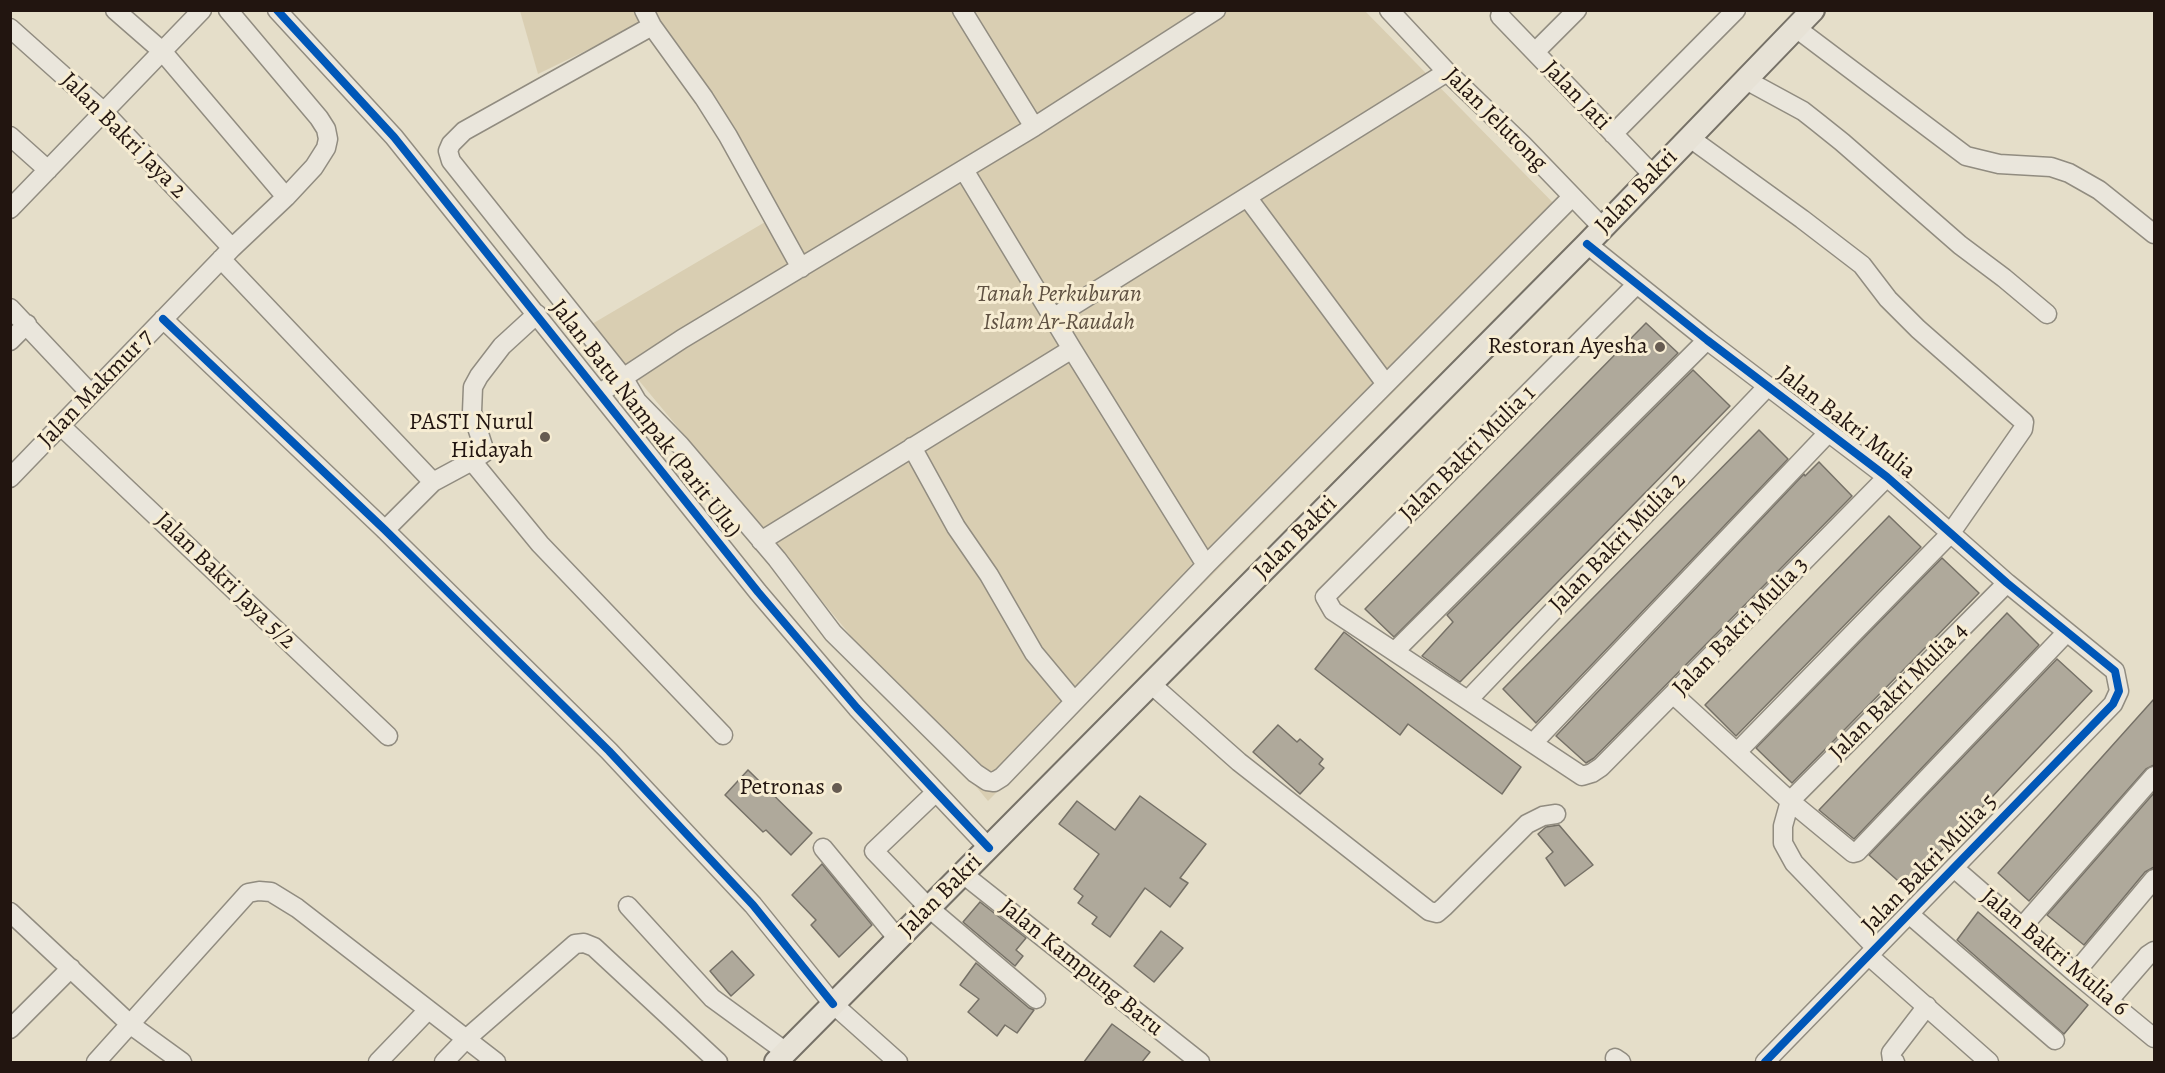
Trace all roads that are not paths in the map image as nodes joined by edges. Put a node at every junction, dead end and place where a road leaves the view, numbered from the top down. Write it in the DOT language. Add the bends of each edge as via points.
graph roads {
  1 [pos="115,10"];
  2 [pos="202,10"];
  3 [pos="228,10"];
  4 [pos="962,10"];
  5 [pos="1216,10"];
  6 [pos="1389,10"];
  7 [pos="1577,10"];
  8 [pos="1736,10"];
  9 [pos="1813,10"];
  10 [pos="286,13"];
  11 [pos="1500,16"];
  12 [pos="1407,17"];
  13 [pos="648,18"];
  14 [pos="10,28"];
  15 [pos="1796,28"];
  16 [pos="162,51"];
  17 [pos="1535,52"];
  18 [pos="1447,72"];
  19 [pos="1746,80"];
  20 [pos="104,112"];
  21 [pos="1034,128"];
  22 [pos="1613,134"];
  23 [pos="10,136"];
  24 [pos="1690,138"];
  25 [pos="48,170"];
  26 [pos="964,170"];
  27 [pos="1653,176"];
  28 [pos="286,197"];
  29 [pos="1247,197"];
  30 [pos="1572,197"];
  31 [pos="10,209"];
  32 [pos="1603,228"];
  33 [pos="2154,234"];
  34 [pos="1587,244"];
  35 [pos="227,253"];
  36 [pos="801,268"];
  37 [pos="1636,284"];
  38 [pos="10,308"];
  39 [pos="537,314"];
  40 [pos="2047,314"];
  41 [pos="1053,318"];
  42 [pos="163,319"];
  43 [pos="27,324"];
  44 [pos="1707,340"];
  45 [pos="10,341"];
  46 [pos="1072,349"];
  47 [pos="623,376"];
  48 [pos="1386,384"];
  49 [pos="1768,386"];
  50 [pos="600,393"];
  51 [pos="91,394"];
  52 [pos="61,426"];
  53 [pos="1828,433"];
  54 [pos="912,447"];
  55 [pos="472,461"];
  56 [pos="1887,477"];
  57 [pos="10,478"];
  58 [pos="433,482"];
  59 [pos="385,530"];
  60 [pos="1950,534"];
  61 [pos="761,541"];
  62 [pos="1206,565"];
  63 [pos="2007,583"];
  64 [pos="2067,632"];
  65 [pos="1395,651"];
  66 [pos="1151,684"];
  67 [pos="2119,691"];
  68 [pos="1674,695"];
  69 [pos="1468,700"];
  70 [pos="1074,702"];
  71 [pos="723,735"];
  72 [pos="388,736"];
  73 [pos="1533,742"];
  74 [pos="1737,752"];
  75 [pos="2154,776"];
  76 [pos="936,792"];
  77 [pos="1790,801"];
  78 [pos="1556,814"];
  79 [pos="824,848"];
  80 [pos="988,848"];
  81 [pos="1954,868"];
  82 [pos="963,874"];
  83 [pos="2154,879"];
  84 [pos="628,906"];
  85 [pos="929,908"];
  86 [pos="1909,914"];
  87 [pos="13,919"];
  88 [pos="2022,927"];
  89 [pos="898,939"];
  90 [pos="2154,951"];
  91 [pos="1872,952"];
  92 [pos="71,968"];
  93 [pos="2075,973"];
  94 [pos="1036,999"];
  95 [pos="2109,1000"];
  96 [pos="833,1005"];
  97 [pos="1927,1006"];
  98 [pos="428,1010"];
  99 [pos="131,1025"];
  100 [pos="10,1029"];
  101 [pos="2154,1038"];
  102 [pos="466,1040"];
  103 [pos="2055,1040"];
  104 [pos="781,1057"];
  105 [pos="96,1062"];
  106 [pos="182,1062"];
  107 [pos="378,1062"];
  108 [pos="444,1062"];
  109 [pos="496,1062"];
  110 [pos="718,1062"];
  111 [pos="898,1062"];
  112 [pos="1200,1062"];
  113 [pos="1765,1062"];
  114 [pos="1895,1062"];
  115 [pos="1989,1062"];
  1 -- 16 [label="street"];
  2 -- 16 [label="street"];
  3 -- 28 [label="street, Jalan Makmur 7" via="326,129 326,148"];
  4 -- 21 [label="street"];
  5 -- 21 [label="street"];
  6 -- 12 [label="street, Jalan Jelutong"];
  7 -- 17 [label="street"];
  8 -- 22 [label="street"];
  9 -- 15 [label="main road, Jalan Bakri"];
  10 -- 39 [label="street, Jalan Batu Nampak (Parit Ulu)" via="394,137"];
  11 -- 17 [label="street, Jalan Jati"];
  12 -- 18 [label="street, Jalan Jelutong"];
  13 -- 36 [label="street" via="728,136"];
  13 -- 47 [label="street" via="464,131 448,151 482,201"];
  14 -- 20 [label="street, Jalan Bakri Jaya 2"];
  15 -- 19 [label="main road, Jalan Bakri"];
  15 -- 33 [label="street" via="1966,156 2069,173 2099,190"];
  16 -- 20 [label="street"];
  16 -- 28 [label="street"];
  17 -- 22 [label="street, Jalan Jati"];
  18 -- 29 [label="street"];
  18 -- 30 [label="street, Jalan Jelutong"];
  19 -- 24 [label="main road, Jalan Bakri"];
  19 -- 40 [label="street" via="1803,111 1842,141 1959,245"];
  20 -- 25 [label="street"];
  20 -- 35 [label="street, Jalan Bakri Jaya 2"];
  21 -- 26 [label="street"];
  22 -- 27 [label="street, Jalan Jati"];
  23 -- 25 [label="street"];
  24 -- 27 [label="main road, Jalan Bakri"];
  24 -- 60 [label="street" via="1862,265 1918,329 2023,419 2023,429"];
  25 -- 31 [label="street"];
  26 -- 36 [label="street"];
  26 -- 41 [label="street"];
  27 -- 32 [label="main road, Jalan Bakri"];
  28 -- 35 [label="street, Jalan Makmur 7"];
  29 -- 41 [label="street"];
  29 -- 48 [label="street"];
  30 -- 32 [label="street, Jalan Jelutong"];
  30 -- 48 [label="street"];
  32 -- 34 [label="main road, Jalan Bakri"];
  34 -- 37 [label="street, Jalan Bakri Mulia"];
  34 -- 66 [label="main road, Jalan Bakri"];
  35 -- 42 [label="street, Jalan Makmur 7"];
  35 -- 58 [label="street, Jalan Bakri Jaya 2"];
  36 -- 47 [label="street"];
  37 -- 44 [label="street, Jalan Bakri Mulia"];
  37 -- 65 [label="street, Jalan Bakri Mulia 1" via="1325,597 1333,610"];
  38 -- 43 [label="street"];
  39 -- 50 [label="street, Jalan Batu Nampak (Parit Ulu)"];
  39 -- 55 [label="street" via="502,346 473,387 472,412 485,452"];
  41 -- 46 [label="street"];
  42 -- 51 [label="street, Jalan Makmur 7"];
  42 -- 59 [label="street"];
  43 -- 45 [label="street"];
  43 -- 51 [label="street"];
  44 -- 49 [label="street, Jalan Bakri Mulia"];
  44 -- 65 [label="street"];
  46 -- 54 [label="street"];
  46 -- 62 [label="street"];
  47 -- 50 [label="street"];
  47 -- 61 [label="street" via="637,401 680,445"];
  48 -- 62 [label="street"];
  49 -- 53 [label="street, Jalan Bakri Mulia"];
  49 -- 69 [label="street, Jalan Bakri Mulia 2"];
  50 -- 76 [label="street, Jalan Batu Nampak (Parit Ulu)" via="758,592 857,708"];
  51 -- 52 [label="street, Jalan Makmur 7"];
  52 -- 57 [label="street, Jalan Makmur 7"];
  52 -- 72 [label="street, Jalan Bakri Jaya 5/2"];
  53 -- 56 [label="street, Jalan Bakri Mulia"];
  53 -- 73 [label="street"];
  54 -- 61 [label="street"];
  54 -- 70 [label="street" via="956,527 1035,653"];
  55 -- 58 [label="street"];
  55 -- 71 [label="street" via="540,544"];
  56 -- 60 [label="street, Jalan Bakri Mulia"];
  56 -- 68 [label="street, Jalan Bakri Mulia 3"];
  58 -- 59 [label="street"];
  59 -- 96 [label="street" via="708,854"];
  60 -- 63 [label="street, Jalan Bakri Mulia"];
  60 -- 74 [label="street"];
  61 -- 70 [label="street" via="833,633 987,781 1002,777"];
  62 -- 70 [label="street"];
  63 -- 64 [label="street, Jalan Bakri Mulia"];
  63 -- 77 [label="street, Jalan Bakri Mulia 4"];
  64 -- 67 [label="street, Jalan Bakri Mulia" via="2115,671"];
  64 -- 77 [label="street" via="1857,852 1849,851"];
  65 -- 69 [label="street"];
  66 -- 78 [label="street" via="1239,762 1430,911 1437,913 1444,907 1527,824"];
  66 -- 80 [label="main road, Jalan Bakri"];
  67 -- 81 [label="street, Jalan Bakri Mulia 5" via="2113,705"];
  68 -- 73 [label="street, Jalan Bakri Mulia 3" via="1592,773 1582,776"];
  68 -- 74 [label="street"];
  69 -- 73 [label="street"];
  74 -- 77 [label="street"];
  75 -- 88 [label="street"];
  76 -- 80 [label="street, Jalan Batu Nampak (Parit Ulu)"];
  76 -- 85 [label="street" via="874,851"];
  77 -- 91 [label="street" via="1783,843 1794,863"];
  79 -- 89 [label="street"];
  80 -- 82 [label="main road, Jalan Bakri"];
  81 -- 86 [label="street, Jalan Bakri Mulia 5"];
  81 -- 88 [label="street, Jalan Bakri Mulia 6"];
  82 -- 85 [label="main road, Jalan Bakri"];
  82 -- 112 [label="street, Jalan Kampung Baru"];
  83 -- 93 [label="street"];
  84 -- 104 [label="street" via="712,998"];
  85 -- 89 [label="main road, Jalan Bakri"];
  85 -- 94 [label="street"];
  86 -- 91 [label="street, Jalan Bakri Mulia 5"];
  86 -- 103 [label="street"];
  87 -- 92 [label="street"];
  88 -- 93 [label="street, Jalan Bakri Mulia 6"];
  89 -- 96 [label="main road, Jalan Bakri"];
  90 -- 95 [label="street"];
  91 -- 97 [label="street"];
  91 -- 113 [label="street, Jalan Bakri Mulia 5"];
  92 -- 99 [label="street"];
  92 -- 100 [label="street"];
  93 -- 95 [label="street, Jalan Bakri Mulia 6"];
  95 -- 101 [label="street, Jalan Bakri Mulia 6"];
  96 -- 104 [label="main road, Jalan Bakri"];
  96 -- 111 [label="street"];
  97 -- 114 [label="street" via="1891,1053"];
  97 -- 115 [label="street"];
  98 -- 99 [label="street" via="297,908 271,892 259,891 248,893"];
  98 -- 102 [label="street"];
  98 -- 107 [label="street"];
  99 -- 105 [label="street"];
  99 -- 106 [label="street"];
  102 -- 108 [label="street"];
  102 -- 109 [label="street"];
  102 -- 110 [label="street" via="575,944 584,943 594,946"];
}
